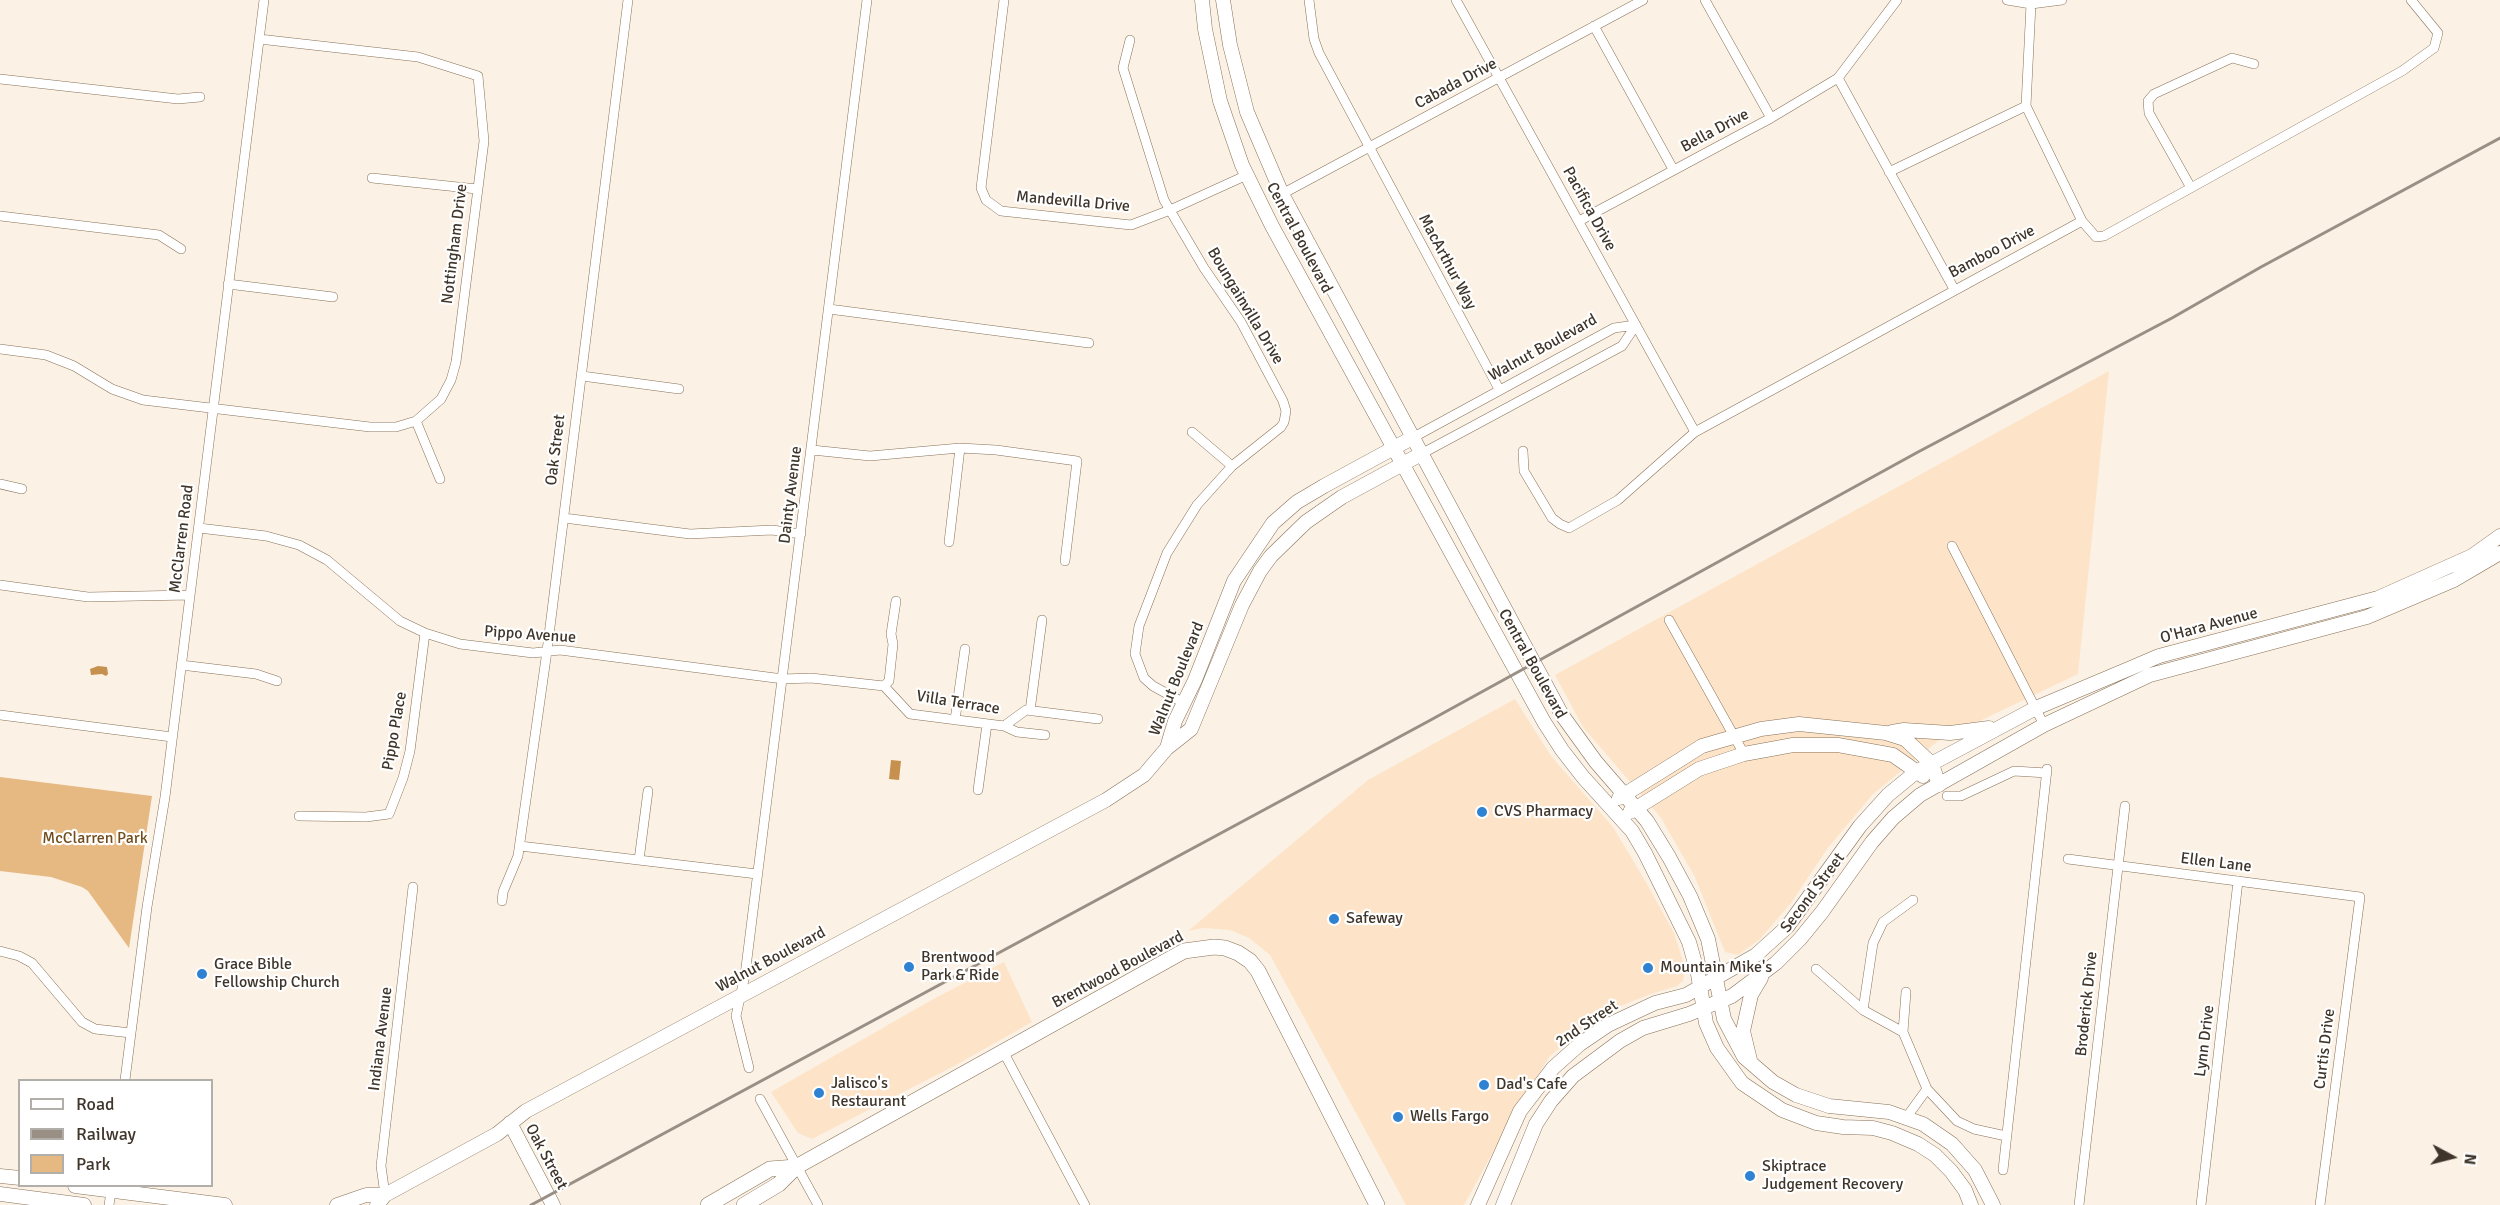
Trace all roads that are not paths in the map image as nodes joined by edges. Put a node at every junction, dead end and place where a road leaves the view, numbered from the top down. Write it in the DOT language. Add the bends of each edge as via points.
graph roads {
  1 [pos="264,0"];
  2 [pos="627,0"];
  3 [pos="867,0"];
  4 [pos="1004,0"];
  5 [pos="1202,0"];
  6 [pos="1223,0"];
  7 [pos="1309,0"];
  8 [pos="1456,0"];
  9 [pos="1643,0"];
  10 [pos="1705,0"];
  11 [pos="1898,0"];
  12 [pos="2007,0"];
  13 [pos="2062,0"];
  14 [pos="2411,0"];
  15 [pos="2031,4"];
  16 [pos="1594,26"];
  17 [pos="259,39"];
  18 [pos="1130,40"];
  19 [pos="2254,63"];
  20 [pos="1500,77"];
  21 [pos="1838,78"];
  22 [pos="0,79"];
  23 [pos="200,97"];
  24 [pos="2026,106"];
  25 [pos="1771,118"];
  26 [pos="1369,148"];
  27 [pos="1674,169"];
  28 [pos="1889,172"];
  29 [pos="1247,175"];
  30 [pos="372,178"];
  31 [pos="2190,186"];
  32 [pos="477,189"];
  33 [pos="1282,194"];
  34 [pos="1170,210"];
  35 [pos="0,216"];
  36 [pos="2082,220"];
  37 [pos="1579,221"];
  38 [pos="181,249"];
  39 [pos="228,284"];
  40 [pos="1954,289"];
  41 [pos="333,297"];
  42 [pos="829,309"];
  43 [pos="1636,325"];
  44 [pos="1089,343"];
  45 [pos="0,349"];
  46 [pos="582,376"];
  47 [pos="679,389"];
  48 [pos="1499,389"];
  49 [pos="214,409"];
  50 [pos="416,420"];
  51 [pos="1192,432"];
  52 [pos="1695,432"];
  53 [pos="1414,437"];
  54 [pos="1394,447"];
  55 [pos="960,448"];
  56 [pos="812,450"];
  57 [pos="1523,451"];
  58 [pos="1423,453"];
  59 [pos="1404,464"];
  60 [pos="1232,466"];
  61 [pos="440,479"];
  62 [pos="0,484"];
  63 [pos="22,489"];
  64 [pos="564,518"];
  65 [pos="199,528"];
  66 [pos="801,534"];
  67 [pos="2500,536"];
  68 [pos="949,542"];
  69 [pos="1952,546"];
  70 [pos="2500,553"];
  71 [pos="1065,561"];
  72 [pos="0,585"];
  73 [pos="190,595"];
  74 [pos="896,601"];
  75 [pos="1042,620"];
  76 [pos="1669,620"];
  77 [pos="425,633"];
  78 [pos="965,649"];
  79 [pos="547,651"];
  80 [pos="181,665"];
  81 [pos="783,679"];
  82 [pos="277,681"];
  83 [pos="884,686"];
  84 [pos="1184,704"];
  85 [pos="2036,708"];
  86 [pos="1030,711"];
  87 [pos="0,715"];
  88 [pos="1098,719"];
  89 [pos="955,720"];
  90 [pos="987,724"];
  91 [pos="2044,725"];
  92 [pos="1004,726"];
  93 [pos="2000,727"];
  94 [pos="1886,733"];
  95 [pos="1045,735"];
  96 [pos="1733,736"];
  97 [pos="172,737"];
  98 [pos="1167,748"];
  99 [pos="1744,754"];
  100 [pos="1932,764"];
  101 [pos="1916,772"];
  102 [pos="978,790"];
  103 [pos="648,791"];
  104 [pos="1943,791"];
  105 [pos="1625,795"];
  106 [pos="1609,804"];
  107 [pos="2125,806"];
  108 [pos="1636,809"];
  109 [pos="299,816"];
  110 [pos="1620,817"];
  111 [pos="520,846"];
  112 [pos="2068,859"];
  113 [pos="639,860"];
  114 [pos="2117,865"];
  115 [pos="757,874"];
  116 [pos="2238,881"];
  117 [pos="413,887"];
  118 [pos="2360,897"];
  119 [pos="1913,900"];
  120 [pos="502,902"];
  121 [pos="0,951"];
  122 [pos="1816,969"];
  123 [pos="1765,971"];
  124 [pos="1717,979"];
  125 [pos="1700,988"];
  126 [pos="1906,992"];
  127 [pos="741,994"];
  128 [pos="1721,1001"];
  129 [pos="1703,1009"];
  130 [pos="1863,1010"];
  131 [pos="1903,1032"];
  132 [pos="131,1033"];
  133 [pos="1004,1053"];
  134 [pos="1752,1065"];
  135 [pos="749,1068"];
  136 [pos="125,1079"];
  137 [pos="1926,1089"];
  138 [pos="760,1099"];
  139 [pos="1906,1118"];
  140 [pos="510,1124"];
  141 [pos="2006,1136"];
  142 [pos="796,1167"];
  143 [pos="2003,1170"];
  144 [pos="0,1176"];
  145 [pos="18,1178"];
  146 [pos="111,1188"];
  147 [pos="0,1194"];
  148 [pos="381,1200"];
  149 [pos="84,1205"];
  150 [pos="109,1205"];
  151 [pos="225,1205"];
  152 [pos="337,1205"];
  153 [pos="553,1205"];
  154 [pos="708,1205"];
  155 [pos="744,1205"];
  156 [pos="818,1205"];
  157 [pos="1085,1205"];
  158 [pos="1377,1205"];
  159 [pos="1478,1205"];
  160 [pos="1503,1205"];
  161 [pos="1971,1205"];
  162 [pos="1993,1205"];
  163 [pos="2079,1205"];
  164 [pos="2201,1205"];
  165 [pos="2320,1205"];
  1 -- 17 [label="street, McClarren Road"];
  2 -- 46 [label="street, Oak Street"];
  3 -- 42 [label="street, Dainty Avenue"];
  4 -- 34 [label="street, Mandevilla Drive" via="981,188 986,201 1000,211 1131,225"];
  5 -- 29 [label="street, Central Boulevard" via="1220,101"];
  6 -- 33 [label="street, Central Boulevard" via="1247,112"];
  7 -- 26 [label="street, MacArthur Way" via="1319,53"];
  8 -- 20 [label="street, Pacifica Drive"];
  9 -- 16 [label="street, Cabada Drive"];
  10 -- 25 [label="street"];
  11 -- 21 [label="street, Bella Drive"];
  12 -- 15 [label="street"];
  13 -- 15 [label="street"];
  14 -- 31 [label="street" via="2438,33 2434,48 2402,71"];
  15 -- 24 [label="street"];
  16 -- 20 [label="street, Cabada Drive"];
  16 -- 27 [label="street"];
  17 -- 32 [label="street, Nottingham Drive" via="418,57 478,76 484,141"];
  17 -- 39 [label="street, McClarren Road"];
  18 -- 34 [label="street, Boungainvilla Drive" via="1123,68"];
  19 -- 31 [label="street" via="2232,58 2154,94 2148,101 2149,113"];
  20 -- 26 [label="street, Cabada Drive"];
  20 -- 37 [label="street, Pacifica Drive"];
  21 -- 25 [label="street, Bella Drive"];
  21 -- 28 [label="street"];
  22 -- 23 [label="street" via="178,99"];
  24 -- 28 [label="street"];
  24 -- 36 [label="street"];
  25 -- 27 [label="street, Bella Drive"];
  26 -- 33 [label="street, Cabada Drive"];
  26 -- 48 [label="street, MacArthur Way"];
  27 -- 37 [label="street, Bella Drive"];
  28 -- 40 [label="street"];
  29 -- 34 [label="street, Mandevilla Drive"];
  29 -- 54 [label="street, Central Boulevard"];
  30 -- 32 [label="street"];
  31 -- 36 [label="street" via="2104,236 2096,237"];
  32 -- 50 [label="street, Nottingham Drive" via="456,362 441,399"];
  33 -- 53 [label="street, Central Boulevard"];
  34 -- 60 [label="street, Boungainvilla Drive" via="1240,322 1285,406 1286,417 1281,427"];
  35 -- 38 [label="street" via="159,235"];
  36 -- 40 [label="street, Bamboo Drive"];
  37 -- 43 [label="street, Pacifica Drive"];
  39 -- 41 [label="street"];
  39 -- 49 [label="street, McClarren Road"];
  40 -- 52 [label="street, Bamboo Drive"];
  42 -- 44 [label="street"];
  42 -- 56 [label="street, Dainty Avenue"];
  43 -- 48 [label="street, Walnut Boulevard" via="1614,328"];
  43 -- 52 [label="street, Pacifica Drive"];
  43 -- 58 [label="street, Walnut Boulevard" via="1622,346"];
  45 -- 49 [label="street, Nottingham Drive" via="46,355 142,400"];
  46 -- 47 [label="street"];
  46 -- 64 [label="street, Oak Street"];
  48 -- 53 [label="street, Walnut Boulevard"];
  49 -- 50 [label="street, Nottingham Drive" via="370,427 396,427"];
  49 -- 65 [label="street, McClarren Road"];
  50 -- 61 [label="street"];
  51 -- 60 [label="street"];
  52 -- 57 [label="street, Bamboo Drive" via="1618,500 1569,528 1552,518 1524,471"];
  53 -- 54 [label="street, Walnut Boulevard"];
  53 -- 58 [label="street, Central Boulevard"];
  54 -- 59 [label="street, Central Boulevard"];
  54 -- 84 [label="street, Walnut Boulevard" via="1306,496 1273,522 1234,581"];
  55 -- 56 [label="street" via="870,456"];
  55 -- 68 [label="street"];
  55 -- 71 [label="street" via="1077,461"];
  56 -- 66 [label="street, Dainty Avenue"];
  58 -- 59 [label="street, Walnut Boulevard"];
  58 -- 105 [label="street, Central Boulevard" via="1562,715"];
  59 -- 98 [label="street, Walnut Boulevard" via="1342,497 1306,522 1271,556 1242,605 1191,729"];
  59 -- 106 [label="street, Central Boulevard" via="1544,722 1562,750"];
  60 -- 84 [label="street, Boungainvilla Drive" via="1197,505 1167,553 1136,636 1135,654 1144,678"];
  62 -- 63 [label="street"];
  64 -- 66 [label="street" via="690,534 772,530"];
  64 -- 79 [label="street, Oak Street"];
  65 -- 73 [label="street, McClarren Road"];
  65 -- 77 [label="street, Pippo Avenue" via="266,536 299,545 327,560 400,621"];
  66 -- 81 [label="street, Dainty Avenue"];
  67 -- 85 [label="street, O'Hara Avenue" via="2472,556 2378,598 2159,656"];
  69 -- 85 [label="street"];
  70 -- 91 [label="street, O'Hara Avenue" via="2454,580 2367,617 2150,675"];
  72 -- 73 [label="street" via="88,597"];
  73 -- 80 [label="street, McClarren Road"];
  74 -- 83 [label="street" via="889,681"];
  75 -- 86 [label="street"];
  76 -- 96 [label="street"];
  77 -- 79 [label="street, Pippo Avenue" via="460,644 533,653"];
  77 -- 109 [label="street, Pippo Place" via="410,751 389,814"];
  78 -- 89 [label="street"];
  79 -- 81 [label="street, Pippo Avenue"];
  79 -- 111 [label="street, Oak Street"];
  80 -- 82 [label="street" via="256,674"];
  80 -- 97 [label="street, McClarren Road"];
  81 -- 83 [label="street"];
  81 -- 115 [label="street, Dainty Avenue"];
  83 -- 89 [label="street, Villa Terrace" via="910,714"];
  84 -- 98 [label="street, Walnut Boulevard"];
  85 -- 91 [label="street"];
  85 -- 93 [label="street, O'Hara Avenue"];
  86 -- 88 [label="street"];
  86 -- 92 [label="street, Villa Terrace"];
  87 -- 97 [label="street"];
  89 -- 90 [label="street, Villa Terrace"];
  90 -- 92 [label="street, Villa Terrace"];
  90 -- 102 [label="street"];
  91 -- 104 [label="street, O'Hara Avenue"];
  92 -- 95 [label="street" via="1017,732"];
  93 -- 94 [label="street" via="1950,733"];
  93 -- 100 [label="street, O'Hara Avenue"];
  94 -- 96 [label="street" via="1799,724"];
  94 -- 100 [label="street" via="1905,739"];
  96 -- 99 [label="street"];
  96 -- 105 [label="street" via="1702,746"];
  97 -- 132 [label="street, McClarren Road"];
  98 -- 127 [label="street, Walnut Boulevard" via="1144,774 1106,800"];
  99 -- 101 [label="street" via="1793,745 1838,745 1893,754"];
  99 -- 108 [label="street" via="1699,770"];
  100 -- 101 [label="street, O'Hara Avenue"];
  100 -- 104 [label="street"];
  101 -- 104 [label="street"];
  101 -- 124 [label="street, 2nd Street" via="1860,826 1786,927 1756,955"];
  103 -- 113 [label="street"];
  104 -- 123 [label="street, Second Street" via="1920,795 1893,818 1800,939"];
  104 -- 141 [label="street" via="1961,796 2014,771 2047,771"];
  105 -- 106 [label="street"];
  105 -- 108 [label="street, Central Boulevard"];
  106 -- 110 [label="street, Central Boulevard"];
  107 -- 114 [label="street, Broderick Drive"];
  108 -- 110 [label="street"];
  108 -- 124 [label="street, Central Boulevard" via="1690,896 1708,939"];
  110 -- 125 [label="street, Central Boulevard" via="1632,831 1689,942"];
  111 -- 113 [label="street"];
  111 -- 120 [label="street, Oak Street"];
  112 -- 114 [label="street, Ellen Lane"];
  113 -- 115 [label="street"];
  114 -- 116 [label="street, Ellen Lane"];
  114 -- 163 [label="street, Broderick Drive"];
  115 -- 127 [label="street, Dainty Avenue"];
  116 -- 118 [label="street, Ellen Lane"];
  116 -- 164 [label="street, Lynn Drive"];
  117 -- 148 [label="street, Indiana Avenue" via="381,1166"];
  118 -- 165 [label="street, Curtis Drive"];
  119 -- 130 [label="street" via="1883,922 1873,943"];
  121 -- 132 [label="street" via="32,963 82,1022 95,1029"];
  122 -- 130 [label="street"];
  123 -- 128 [label="street, Second Street"];
  123 -- 134 [label="street" via="1751,995 1743,1031"];
  124 -- 125 [label="street, 2nd Street"];
  124 -- 128 [label="street, Central Boulevard"];
  125 -- 129 [label="street, Central Boulevard"];
  125 -- 159 [label="street, 2nd Street" via="1631,1013 1560,1062 1520,1111"];
  126 -- 131 [label="street"];
  127 -- 135 [label="street, Dainty Avenue" via="736,1016"];
  127 -- 140 [label="street, Walnut Boulevard" via="526,1110"];
  128 -- 129 [label="street, Second Street"];
  128 -- 134 [label="street, Central Boulevard" via="1733,1040"];
  129 -- 160 [label="street, 2nd Street" via="1643,1028 1572,1076 1536,1124"];
  129 -- 161 [label="street, Central Boulevard" via="1717,1048 1742,1083 1761,1097 1816,1123 1873,1128 1918,1144 1951,1171"];
  130 -- 131 [label="street"];
  131 -- 137 [label="street"];
  132 -- 136 [label="street, McClarren Road"];
  133 -- 142 [label="main road, Brentwood Boulevard"];
  133 -- 157 [label="street"];
  133 -- 158 [label="main road, Brentwood Boulevard" via="1184,951 1225,948 1250,961 1258,971"];
  134 -- 139 [label="street, Central Boulevard" via="1796,1095 1829,1106 1889,1112"];
  137 -- 139 [label="street"];
  137 -- 141 [label="street" via="1957,1121"];
  138 -- 142 [label="street"];
  139 -- 162 [label="street, Central Boulevard" via="1923,1124 1952,1144 1975,1170"];
  140 -- 148 [label="street, Walnut Boulevard"];
  140 -- 153 [label="street, Oak Street"];
  141 -- 143 [label="street"];
  142 -- 154 [label="main road, Brentwood Boulevard" via="770,1169"];
  142 -- 155 [label="main road, Brentwood Boulevard" via="779,1184"];
  142 -- 156 [label="street"];
  144 -- 145 [label="street"];
  146 -- 150 [label="street"];
  146 -- 151 [label="street"];
  147 -- 149 [label="street"];
  148 -- 152 [label="street, Walnut Boulevard" via="366,1195"];
}
